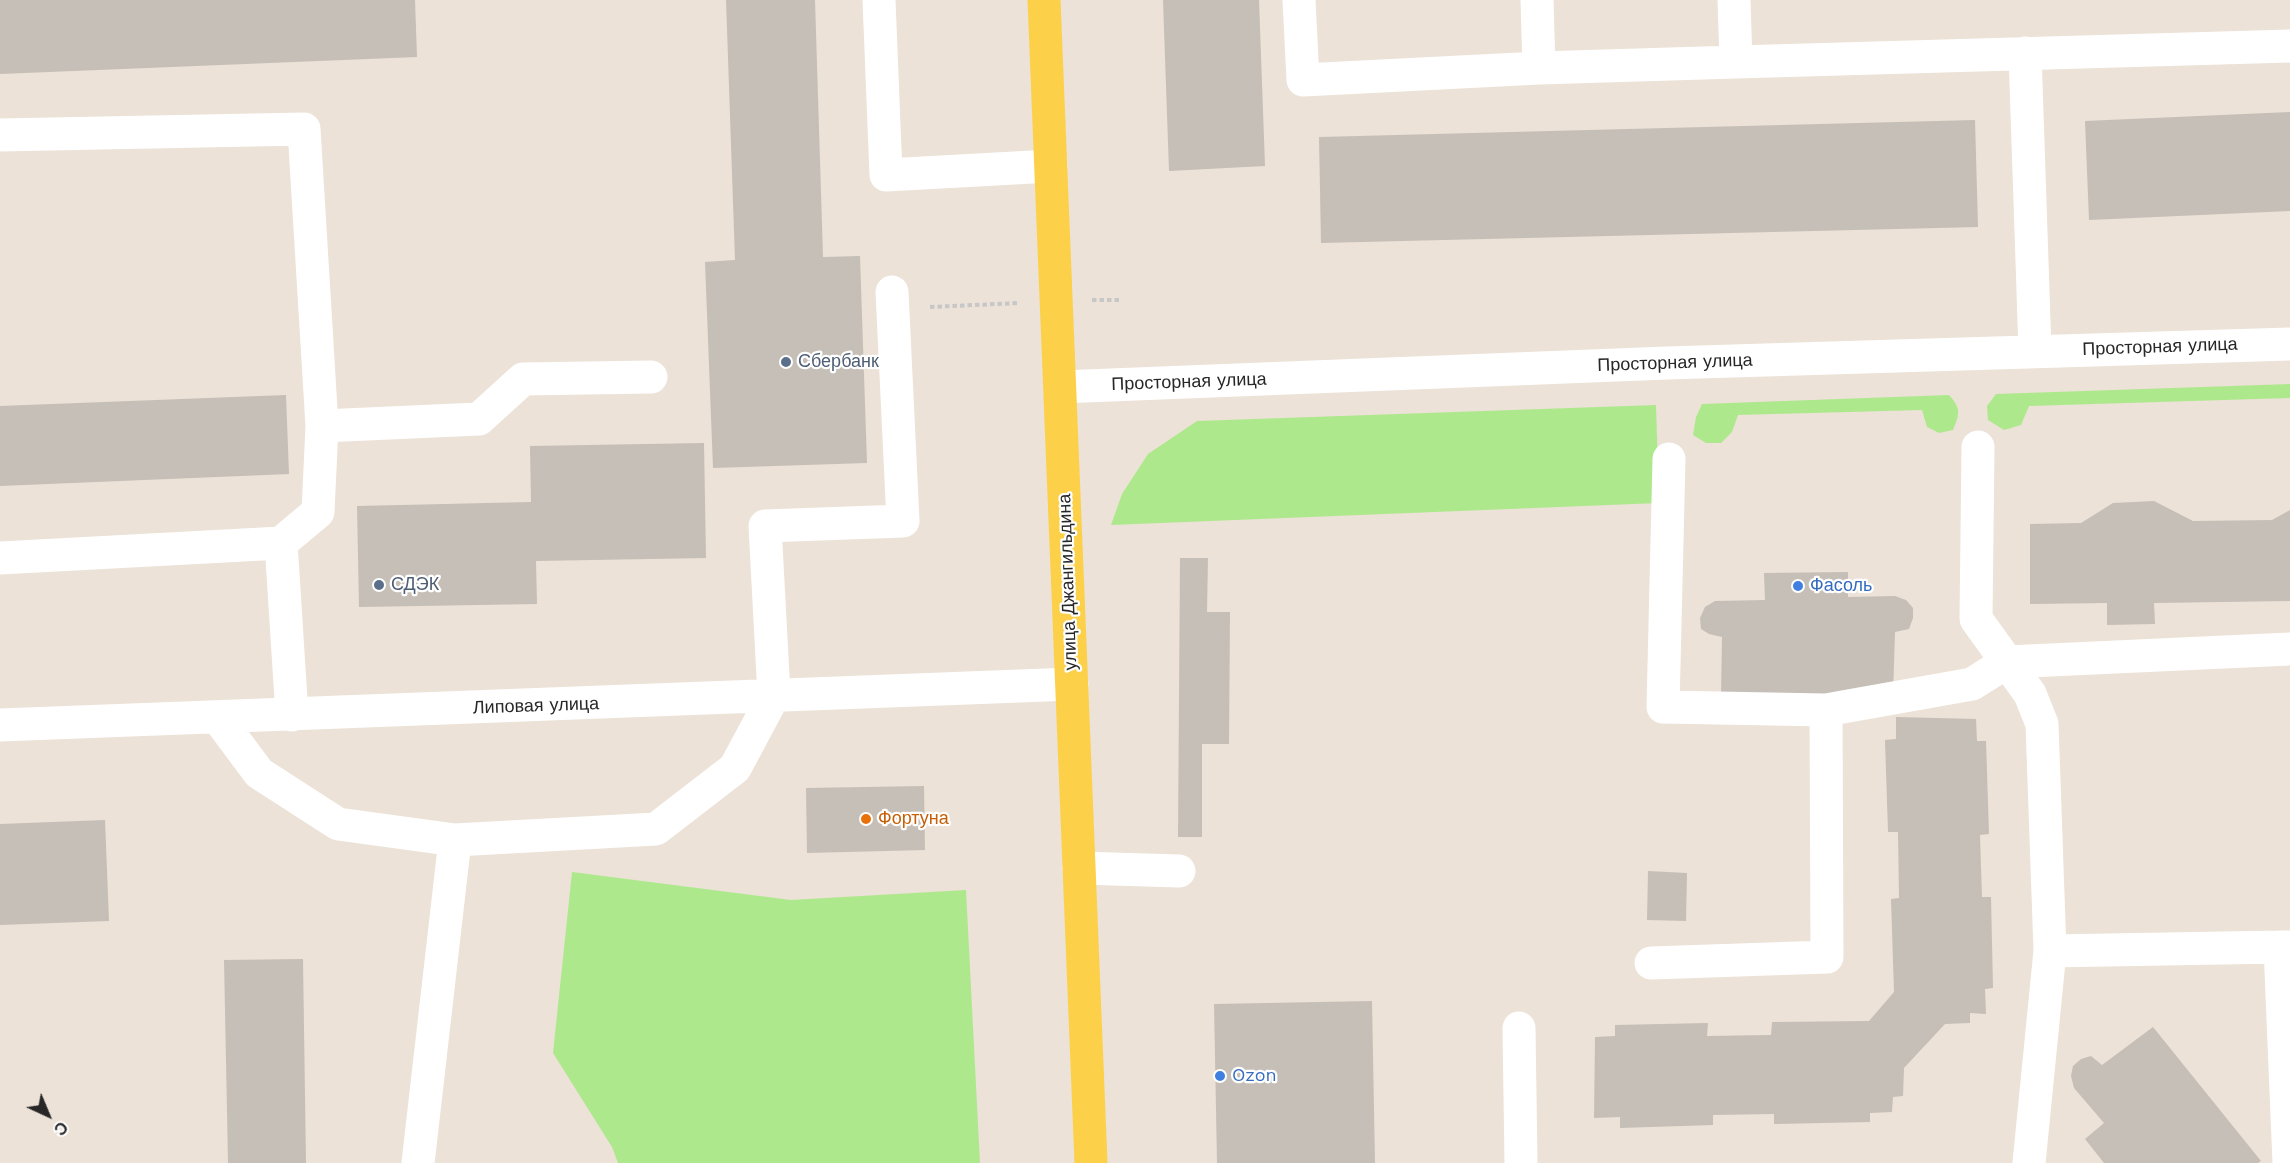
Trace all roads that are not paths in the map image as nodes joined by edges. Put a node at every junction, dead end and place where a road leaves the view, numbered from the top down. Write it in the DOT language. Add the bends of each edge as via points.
graph roads {
  1 [pos="879,0"];
  2 [pos="1044,0"];
  3 [pos="1299,0"];
  4 [pos="1537,0"];
  5 [pos="1734,0"];
  6 [pos="2290,46"];
  7 [pos="2025,53"];
  8 [pos="1736,62"];
  9 [pos="1539,68"];
  10 [pos="0,135"];
  11 [pos="1051,166"];
  12 [pos="893,300"];
  13 [pos="2290,344"];
  14 [pos="2035,351"];
  15 [pos="651,377"];
  16 [pos="1060,387"];
  17 [pos="321,426"];
  18 [pos="1978,447"];
  19 [pos="1669,459"];
  20 [pos="281,543"];
  21 [pos="0,558"];
  22 [pos="2290,649"];
  23 [pos="2007,662"];
  24 [pos="1072,684"];
  25 [pos="774,695"];
  26 [pos="1826,710"];
  27 [pos="292,715"];
  28 [pos="218,718"];
  29 [pos="0,725"];
  30 [pos="455,840"];
  31 [pos="1079,868"];
  32 [pos="1179,871"];
  33 [pos="2285,947"];
  34 [pos="2050,951"];
  35 [pos="1651,963"];
  36 [pos="1519,1028"];
  37 [pos="418,1163"];
  38 [pos="1092,1163"];
  39 [pos="1521,1163"];
  40 [pos="2029,1163"];
  41 [pos="2289,1163"];
  1 -- 11 [label="street" via="886,175"];
  2 -- 11 [label="main road, улица Джангильдина"];
  3 -- 9 [label="street" via="1303,80"];
  4 -- 9 [label="street"];
  5 -- 8 [label="street"];
  6 -- 7 [label="street"];
  7 -- 8 [label="street"];
  7 -- 14 [label="street"];
  8 -- 9 [label="street"];
  10 -- 17 [label="street" via="303,129"];
  11 -- 16 [label="main road, улица Джангильдина"];
  12 -- 25 [label="street" via="903,520 765,526"];
  13 -- 14 [label="street, Просторная улица"];
  14 -- 16 [label="street, Просторная улица"];
  15 -- 17 [label="street" via="523,379 479,419"];
  16 -- 24 [label="main road, улица Джангильдина"];
  17 -- 20 [label="street" via="318,512"];
  18 -- 23 [label="street" via="1976,620"];
  19 -- 26 [label="street" via="1663,706"];
  20 -- 21 [label="street"];
  20 -- 27 [label="street"];
  22 -- 23 [label="street"];
  23 -- 26 [label="street" via="1972,684"];
  23 -- 34 [label="street" via="2030,694 2042,724"];
  24 -- 25 [label="street, Липовая улица"];
  24 -- 31 [label="main road, улица Джангильдина"];
  25 -- 27 [label="street, Липовая улица"];
  25 -- 30 [label="street" via="735,768 656,829"];
  26 -- 35 [label="street" via="1827,957"];
  27 -- 28 [label="street, Липовая улица"];
  28 -- 29 [label="street, Липовая улица"];
  28 -- 30 [label="street" via="259,773 338,824"];
  30 -- 37 [label="street"];
  31 -- 32 [label="street"];
  31 -- 38 [label="main road, улица Джангильдина"];
  33 -- 34 [label="street"];
  33 -- 41 [label="street"];
  34 -- 40 [label="street"];
  36 -- 39 [label="street"];
}
